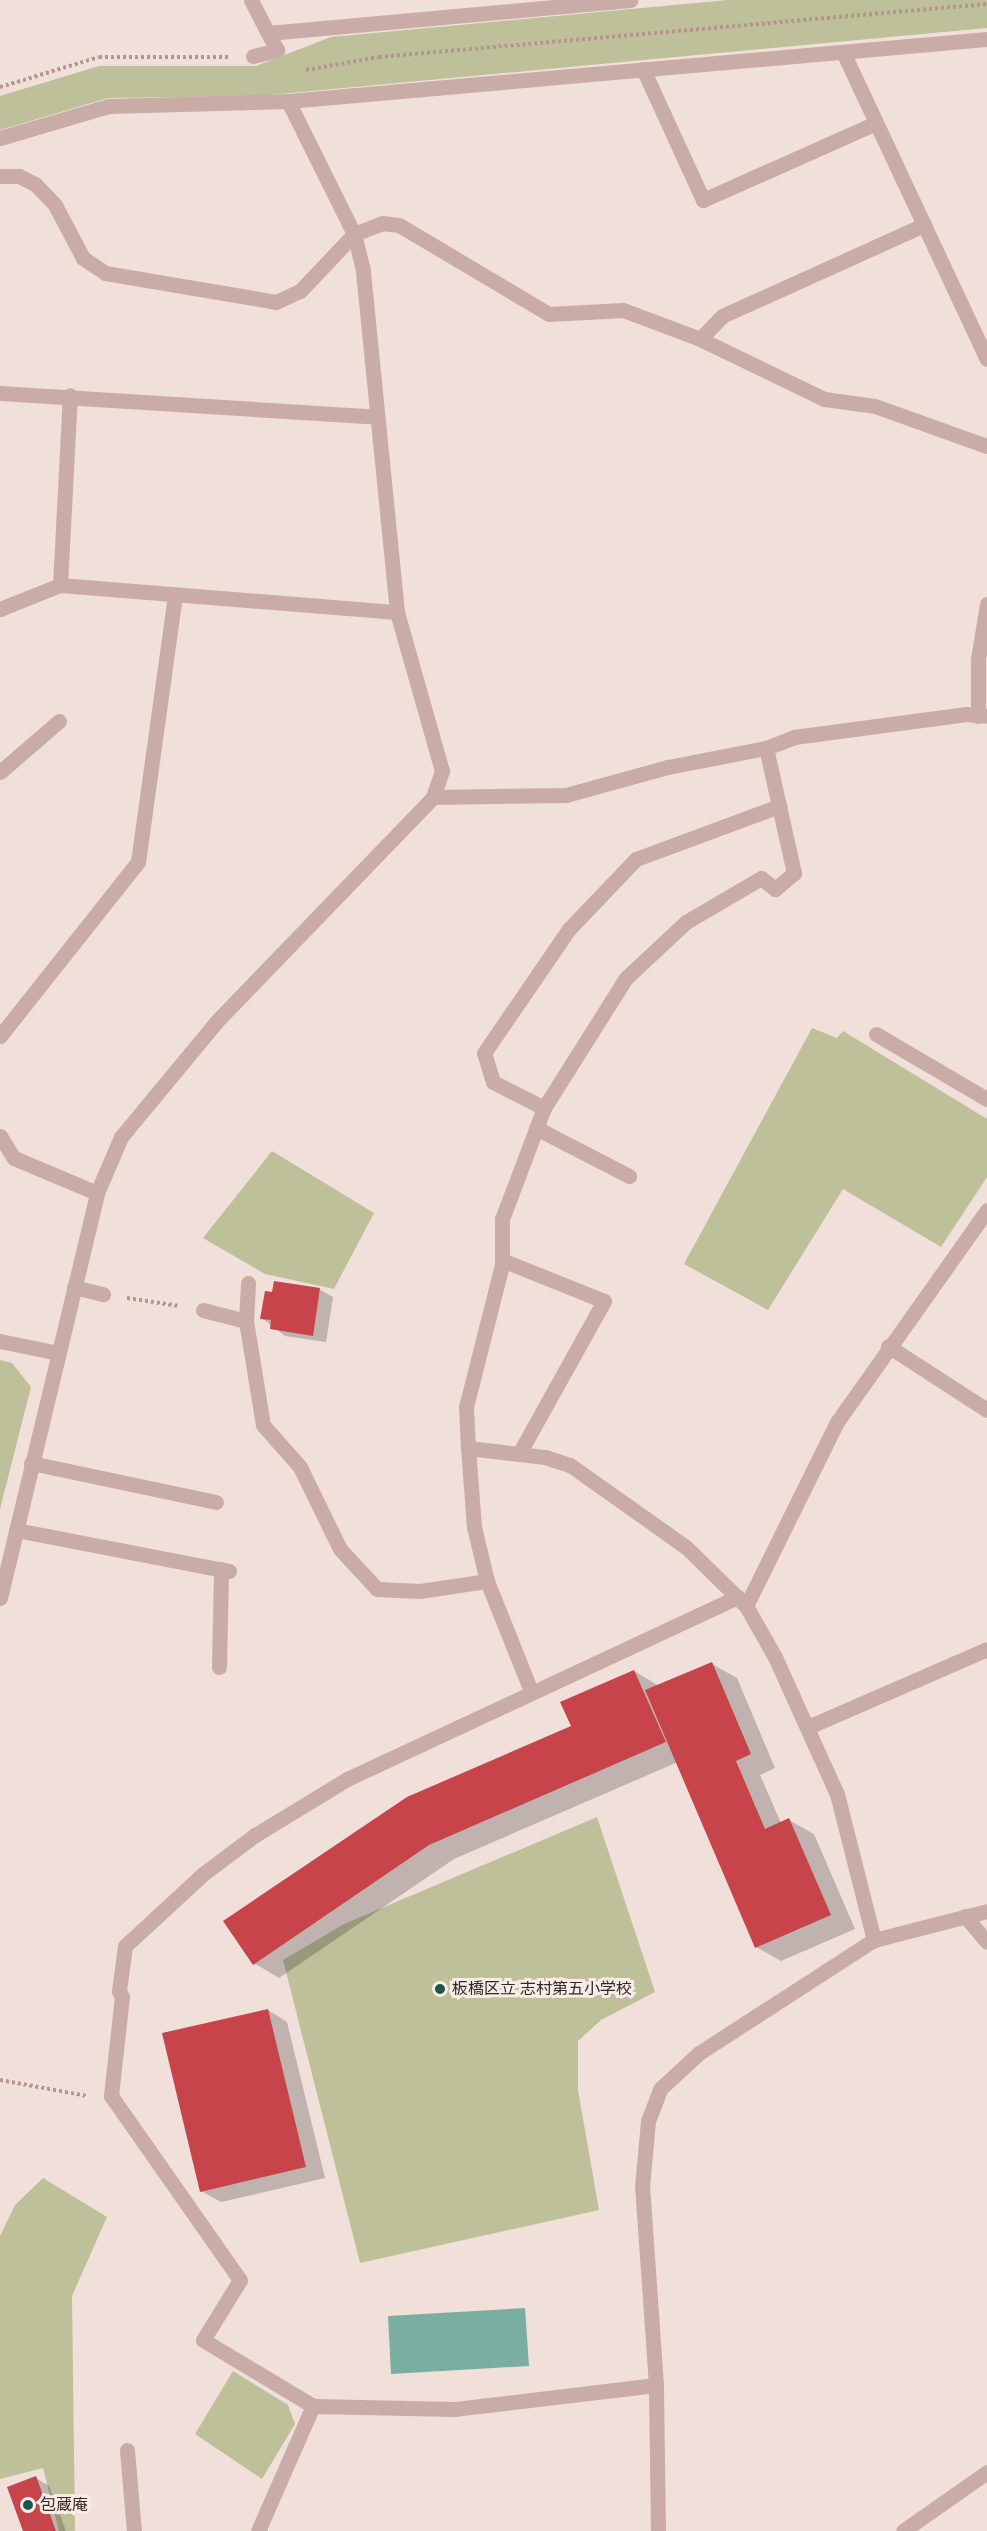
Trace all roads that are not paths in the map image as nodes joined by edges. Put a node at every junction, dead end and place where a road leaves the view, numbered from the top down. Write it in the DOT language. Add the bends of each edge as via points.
graph roads {
  1 [pos="251,0"];
  2 [pos="630,0"];
  3 [pos="268,33"];
  4 [pos="987,39"];
  5 [pos="843,52"];
  6 [pos="253,57"];
  7 [pos="643,69"];
  8 [pos="288,101"];
  9 [pos="876,123"];
  10 [pos="0,138"];
  11 [pos="0,173"];
  12 [pos="924,225"];
  13 [pos="354,234"];
  14 [pos="981,329"];
  15 [pos="700,339"];
  16 [pos="987,360"];
  17 [pos="0,393"];
  18 [pos="70,395"];
  19 [pos="377,417"];
  20 [pos="987,446"];
  21 [pos="60,585"];
  22 [pos="175,596"];
  23 [pos="987,604"];
  24 [pos="0,609"];
  25 [pos="397,612"];
  26 [pos="982,716"];
  27 [pos="59,721"];
  28 [pos="766,748"];
  29 [pos="0,772"];
  30 [pos="433,797"];
  31 [pos="779,806"];
  32 [pos="876,1034"];
  33 [pos="0,1035"];
  34 [pos="987,1099"];
  35 [pos="544,1108"];
  36 [pos="536,1128"];
  37 [pos="0,1136"];
  38 [pos="629,1176"];
  39 [pos="97,1193"];
  40 [pos="985,1219"];
  41 [pos="502,1260"];
  42 [pos="248,1283"];
  43 [pos="74,1287"];
  44 [pos="103,1294"];
  45 [pos="203,1310"];
  46 [pos="246,1322"];
  47 [pos="0,1341"];
  48 [pos="888,1346"];
  49 [pos="58,1353"];
  50 [pos="987,1410"];
  51 [pos="468,1448"];
  52 [pos="519,1454"];
  53 [pos="31,1463"];
  54 [pos="216,1502"];
  55 [pos="16,1530"];
  56 [pos="487,1581"];
  57 [pos="0,1598"];
  58 [pos="742,1602"];
  59 [pos="987,1649"];
  60 [pos="219,1667"];
  61 [pos="531,1691"];
  62 [pos="808,1727"];
  63 [pos="987,1911"];
  64 [pos="965,1916"];
  65 [pos="874,1940"];
  66 [pos="987,1942"];
  67 [pos="656,2385"];
  68 [pos="313,2406"];
  69 [pos="127,2450"];
  70 [pos="987,2472"];
  71 [pos="134,2531"];
  72 [pos="258,2531"];
  73 [pos="658,2531"];
  74 [pos="903,2531"];
  1 -- 3 [label="street"];
  2 -- 3 [label="street"];
  3 -- 6 [label="street" via="277,50"];
  4 -- 5 [label="street"];
  5 -- 7 [label="street"];
  5 -- 9 [label="street"];
  7 -- 8 [label="street"];
  7 -- 9 [label="street" via="703,200"];
  8 -- 10 [label="street" via="109,106"];
  8 -- 13 [label="street"];
  9 -- 12 [label="street"];
  11 -- 13 [label="street" via="35,184 55,205 83,258 105,273 207,291 276,302 300,291"];
  12 -- 14 [label="street"];
  12 -- 15 [label="street" via="722,316"];
  13 -- 15 [label="street" via="382,223 399,225 549,314 623,309"];
  13 -- 19 [label="street" via="363,270"];
  14 -- 16 [label="street"];
  15 -- 20 [label="street" via="824,399 875,406"];
  17 -- 18 [label="street"];
  18 -- 19 [label="street"];
  18 -- 21 [label="street"];
  19 -- 25 [label="street"];
  21 -- 22 [label="street"];
  21 -- 24 [label="street"];
  22 -- 25 [label="street"];
  22 -- 33 [label="street" via="138,862"];
  23 -- 26 [label="street" via="978,659"];
  25 -- 30 [label="street" via="442,771"];
  26 -- 28 [label="street" via="794,737"];
  27 -- 29 [label="street"];
  28 -- 30 [label="street" via="668,767 566,795"];
  28 -- 31 [label="street"];
  30 -- 39 [label="street" via="216,1022 121,1137"];
  31 -- 35 [label="street" via="794,873 775,890 761,878 686,922 656,949 626,978"];
  31 -- 35 [label="street" via="636,859 569,929 484,1053 493,1082"];
  32 -- 34 [label="street"];
  35 -- 36 [label="street"];
  36 -- 38 [label="street"];
  36 -- 41 [label="street" via="502,1219"];
  37 -- 39 [label="street" via="14,1158"];
  39 -- 43 [label="street"];
  40 -- 48 [label="street"];
  41 -- 51 [label="street" via="466,1407"];
  41 -- 52 [label="street" via="604,1301"];
  42 -- 46 [label="street"];
  43 -- 44 [label="street"];
  43 -- 49 [label="street"];
  45 -- 46 [label="street"];
  46 -- 56 [label="street" via="263,1425 300,1467 340,1549 377,1589 420,1591"];
  47 -- 49 [label="street"];
  48 -- 50 [label="street"];
  48 -- 58 [label="street" via="837,1422"];
  49 -- 53 [label="street"];
  51 -- 52 [label="street"];
  51 -- 56 [label="street" via="474,1527"];
  52 -- 58 [label="street" via="570,1465 608,1489 686,1547"];
  53 -- 54 [label="street"];
  53 -- 55 [label="street"];
  55 -- 57 [label="street"];
  55 -- 60 [label="street" via="225,1570"];
  56 -- 61 [label="street"];
  58 -- 61 [label="street"];
  58 -- 62 [label="street"];
  59 -- 62 [label="street"];
  61 -- 68 [label="street" via="347,1779 255,1835 203,1874 125,1946 111,2096 240,2280 203,2340"];
  62 -- 65 [label="street" via="837,1794"];
  63 -- 64 [label="street"];
  64 -- 65 [label="street"];
  64 -- 66 [label="street"];
  65 -- 67 [label="street" via="699,2053 660,2089 648,2121 642,2187"];
  67 -- 68 [label="street" via="455,2409"];
  67 -- 73 [label="street"];
  68 -- 72 [label="street"];
  69 -- 71 [label="street"];
  70 -- 74 [label="street"];
}
